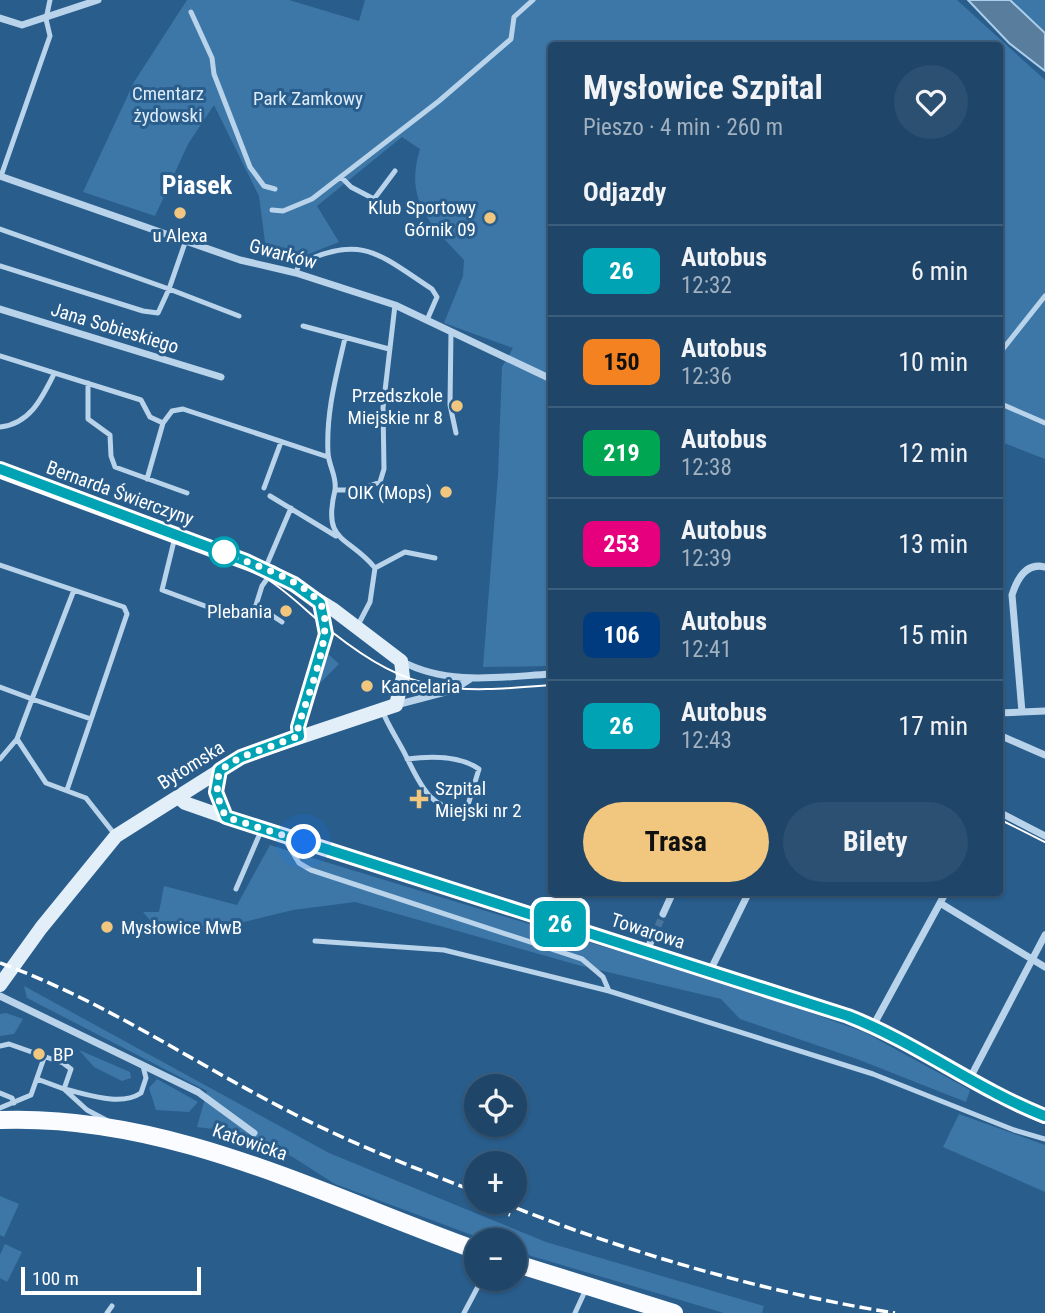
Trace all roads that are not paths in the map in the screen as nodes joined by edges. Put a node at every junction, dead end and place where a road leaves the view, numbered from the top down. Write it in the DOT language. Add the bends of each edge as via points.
graph roads {
  1 [pos="50,0"];
  2 [pos="98,0"];
  3 [pos="533,0"];
  4 [pos="191,12"];
  5 [pos="0,18"];
  6 [pos="46,19"];
  7 [pos="395,171"];
  8 [pos="0,176"];
  9 [pos="341,177"];
  10 [pos="275,189"];
  11 [pos="272,210"];
  12 [pos="0,229"];
  13 [pos="186,240"];
  14 [pos="0,266"];
  15 [pos="296,272"];
  16 [pos="169,289"];
  17 [pos="1045,296"];
  18 [pos="395,305"];
  19 [pos="0,309"];
  20 [pos="239,316"];
  21 [pos="427,320"];
  22 [pos="303,326"];
  23 [pos="452,331"];
  24 [pos="345,338"];
  25 [pos="389,349"];
  26 [pos="1003,349"];
  27 [pos="0,356"];
  28 [pos="54,374"];
  29 [pos="221,377"];
  30 [pos="548,378"];
  31 [pos="88,383"];
  32 [pos="1003,405"];
  33 [pos="163,422"];
  34 [pos="1045,423"];
  35 [pos="0,427"];
  36 [pos="456,433"];
  37 [pos="281,442"];
  38 [pos="328,457"];
  39 [pos="0,469"];
  40 [pos="146,479"];
  41 [pos="264,488"];
  42 [pos="335,491"];
  43 [pos="187,493"];
  44 [pos="270,496"];
  45 [pos="291,508"];
  46 [pos="175,534"];
  47 [pos="336,536"];
  48 [pos="435,558"];
  49 [pos="0,565"];
  50 [pos="1045,567"];
  51 [pos="375,568"];
  52 [pos="268,571"];
  53 [pos="74,590"];
  54 [pos="320,603"];
  55 [pos="224,613"];
  56 [pos="282,622"];
  57 [pos="355,625"];
  58 [pos="326,634"];
  59 [pos="401,661"];
  60 [pos="548,674"];
  61 [pos="471,679"];
  62 [pos="0,687"];
  63 [pos="32,699"];
  64 [pos="389,708"];
  65 [pos="1045,711"];
  66 [pos="1022,712"];
  67 [pos="1003,713"];
  68 [pos="92,719"];
  69 [pos="299,736"];
  70 [pos="1003,737"];
  71 [pos="17,739"];
  72 [pos="1045,755"];
  73 [pos="407,758"];
  74 [pos="0,759"];
  75 [pos="220,770"];
  76 [pos="67,790"];
  77 [pos="178,797"];
  78 [pos="1003,814"];
  79 [pos="226,817"];
  80 [pos="263,828"];
  81 [pos="281,834"];
  82 [pos="1045,834"];
  83 [pos="116,835"];
  84 [pos="236,889"];
  85 [pos="564,896"];
  86 [pos="671,896"];
  87 [pos="747,896"];
  88 [pos="944,896"];
  89 [pos="940,904"];
  90 [pos="663,914"];
  91 [pos="554,922"];
  92 [pos="1045,935"];
  93 [pos="654,936"];
  94 [pos="315,942"];
  95 [pos="646,951"];
  96 [pos="1032,960"];
  97 [pos="1045,967"];
  98 [pos="710,971"];
  99 [pos="0,985"];
  100 [pos="609,991"];
  101 [pos="0,996"];
  102 [pos="873,1026"];
  103 [pos="0,1046"];
  104 [pos="44,1058"];
  105 [pos="143,1066"];
  106 [pos="37,1079"];
  107 [pos="969,1080"];
  108 [pos="64,1089"];
  109 [pos="0,1093"];
  110 [pos="14,1103"];
  111 [pos="0,1108"];
  112 [pos="1045,1116"];
  113 [pos="0,1119"];
  114 [pos="121,1127"];
  115 [pos="254,1133"];
  116 [pos="1045,1139"];
  117 [pos="464,1245"];
  118 [pos="527,1267"];
  119 [pos="587,1286"];
  120 [pos="476,1291"];
  121 [pos="112,1306"];
  122 [pos="107,1313"];
  123 [pos="464,1313"];
  124 [pos="575,1313"];
  125 [pos="674,1313"];
  1 -- 6 [label="lane"];
  2 -- 6 [label="street"];
  3 -- 9 [label="lane" via="514,17 511,39"];
  4 -- 10 [label="lane" via="250,167 264,186"];
  5 -- 6 [label="street" via="22,25"];
  6 -- 8 [label="lane" via="50,36"];
  7 -- 9 [label="lane" via="374,199"];
  8 -- 13 [label="street, Gwarków"];
  9 -- 11 [label="lane" via="312,199 282,211"];
  12 -- 16 [label="lane"];
  13 -- 15 [label="street, Gwarków" via="254,264"];
  13 -- 16 [label="lane"];
  14 -- 16 [label="lane" via="158,313"];
  15 -- 18 [label="street, Gwarków"];
  15 -- 21 [label="lane" via="299,264 315,256 343,249 374,251 432,289 437,298"];
  16 -- 20 [label="lane"];
  17 -- 26 [label="lane"];
  18 -- 21 [label="street, Gwarków"];
  18 -- 25 [label="lane"];
  19 -- 29 [label="street, Jana Sobieskiego"];
  21 -- 23 [label="street, Gwarków"];
  22 -- 24 [label="lane"];
  23 -- 30 [label="street, Gwarków"];
  23 -- 36 [label="lane" via="450,405"];
  24 -- 25 [label="lane"];
  24 -- 38 [label="lane" via="328,407"];
  25 -- 42 [label="lane" via="380,482 359,490"];
  27 -- 28 [label="lane"];
  28 -- 31 [label="lane"];
  28 -- 35 [label="lane" via="30,414"];
  31 -- 33 [label="lane" via="141,400 150,417"];
  31 -- 40 [label="lane" via="88,419 107,430 116,467"];
  32 -- 34 [label="lane"];
  33 -- 37 [label="lane" via="172,411 183,409"];
  33 -- 40 [label="lane"];
  37 -- 38 [label="lane"];
  37 -- 41 [label="lane"];
  38 -- 42 [label="lane" via="337,480"];
  39 -- 46 [label="street, Bernarda Świerczyny"];
  40 -- 43 [label="lane"];
  42 -- 47 [label="lane" via="330,512"];
  44 -- 45 [label="lane"];
  45 -- 47 [label="lane"];
  45 -- 52 [label="lane"];
  46 -- 52 [label="street, Bernarda Świerczyny"];
  46 -- 55 [label="lane" via="162,590"];
  47 -- 51 [label="lane"];
  48 -- 51 [label="lane" via="405,552"];
  49 -- 53 [label="lane"];
  50 -- 66 [label="street" via="1026,570 1012,594"];
  51 -- 57 [label="lane" via="370,602"];
  52 -- 54 [label="street, Bernarda Świerczyny"];
  52 -- 56 [label="lane" via="256,605"];
  53 -- 63 [label="lane"];
  53 -- 68 [label="lane" via="124,607 127,614"];
  54 -- 57 [label="street, Bernarda Świerczyny"];
  54 -- 58 [label="street"];
  57 -- 58 [label="street"];
  57 -- 59 [label="street, Bernarda Świerczyny"];
  58 -- 69 [label="street"];
  59 -- 61 [label="street, Bytomska" via="433,675"];
  59 -- 64 [label="street" via="403,677"];
  60 -- 61 [label="street, Bytomska"];
  61 -- 64 [label="street, Bytomska" via="453,690"];
  62 -- 63 [label="lane"];
  63 -- 68 [label="lane"];
  63 -- 71 [label="lane"];
  64 -- 69 [label="street, Bytomska"];
  64 -- 73 [label="lane" via="390,732"];
  65 -- 66 [label="street"];
  66 -- 67 [label="street"];
  68 -- 76 [label="lane"];
  69 -- 75 [label="street, Bytomska" via="241,757"];
  70 -- 72 [label="street"];
  71 -- 74 [label="lane"];
  71 -- 76 [label="lane" via="46,783"];
  73 -- 73 [label="lane" via="412,776 431,799 454,810 467,808 478,769 459,761"];
  75 -- 77 [label="street, Bytomska"];
  75 -- 79 [label="street" via="216,792"];
  76 -- 83 [label="lane" via="86,798"];
  77 -- 79 [label="street, Towarowa"];
  77 -- 83 [label="street, Bytomska"];
  78 -- 82 [label="street"];
  79 -- 80 [label="street, Towarowa"];
  80 -- 81 [label="street, Towarowa"];
  80 -- 84 [label="lane"];
  81 -- 91 [label="street, Towarowa"];
  81 -- 100 [label="lane" via="304,867 582,960 603,977"];
  83 -- 99 [label="street, Bytomska"];
  85 -- 91 [label="street"];
  86 -- 90 [label="street"];
  87 -- 98 [label="street"];
  88 -- 89 [label="street"];
  89 -- 96 [label="street"];
  89 -- 102 [label="street"];
  91 -- 95 [label="street, Towarowa"];
  92 -- 96 [label="street"];
  93 -- 95 [label="street"];
  94 -- 100 [label="lane" via="444,950"];
  95 -- 98 [label="street, Towarowa"];
  96 -- 97 [label="street"];
  96 -- 107 [label="street"];
  98 -- 102 [label="street, Towarowa"];
  100 -- 116 [label="lane" via="873,1074"];
  101 -- 105 [label="street"];
  102 -- 107 [label="street, Towarowa"];
  103 -- 104 [label="lane" via="9,1044"];
  104 -- 106 [label="lane"];
  104 -- 108 [label="lane" via="69,1066"];
  105 -- 108 [label="lane" via="145,1086 134,1098"];
  105 -- 115 [label="street" via="198,1092"];
  106 -- 108 [label="lane"];
  106 -- 110 [label="lane" via="31,1095"];
  107 -- 112 [label="street, Towarowa"];
  108 -- 114 [label="lane" via="88,1110"];
  109 -- 110 [label="lane"];
  110 -- 111 [label="lane"];
  113 -- 114 [label="main road, Katowicka" via="62,1119"];
  114 -- 117 [label="main road, Katowicka" via="222,1154"];
  118 -- 119 [label="main road"];
  119 -- 124 [label="lane"];
  119 -- 125 [label="main road"];
  120 -- 123 [label="lane"];
  121 -- 122 [label="lane"];
}
